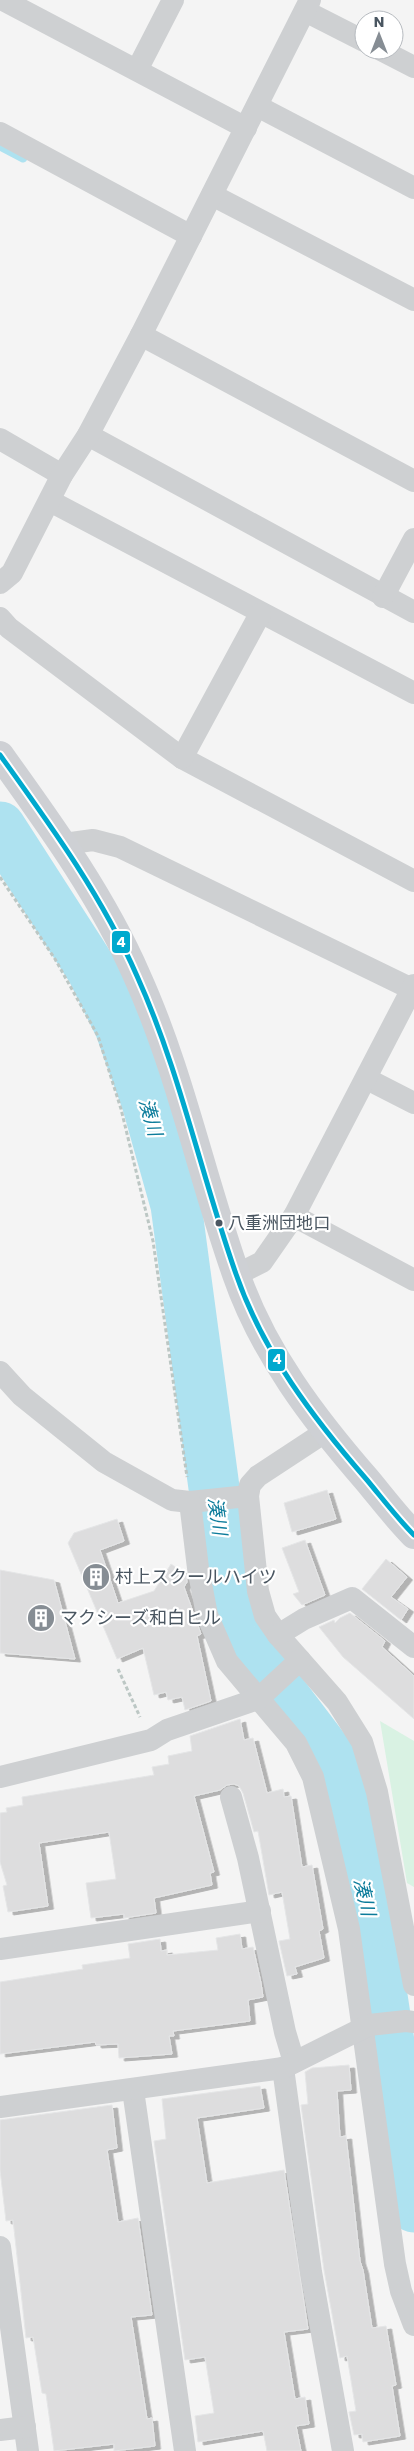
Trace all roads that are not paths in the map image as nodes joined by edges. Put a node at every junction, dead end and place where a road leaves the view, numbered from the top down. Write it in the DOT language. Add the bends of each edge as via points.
graph roads {
  1 [pos="3,0"];
  2 [pos="173,0"];
  3 [pos="307,5"];
  4 [pos="354,35"];
  5 [pos="400,60"];
  6 [pos="414,67"];
  7 [pos="137,70"];
  8 [pos="257,106"];
  9 [pos="246,128"];
  10 [pos="0,133"];
  11 [pos="414,188"];
  12 [pos="212,195"];
  13 [pos="191,236"];
  14 [pos="414,300"];
  15 [pos="141,336"];
  16 [pos="88,435"];
  17 [pos="0,439"];
  18 [pos="62,475"];
  19 [pos="414,480"];
  20 [pos="50,501"];
  21 [pos="414,539"];
  22 [pos="0,583"];
  23 [pos="384,597"];
  24 [pos="414,612"];
  25 [pos="260,614"];
  26 [pos="0,618"];
  27 [pos="414,693"];
  28 [pos="0,755"];
  29 [pos="182,758"];
  30 [pos="64,844"];
  31 [pos="414,881"];
  32 [pos="413,987"];
  33 [pos="367,1079"];
  34 [pos="414,1103"];
  35 [pos="294,1216"];
  36 [pos="236,1275"];
  37 [pos="414,1280"];
  38 [pos="0,1372"];
  39 [pos="325,1432"];
  40 [pos="242,1496"];
  41 [pos="195,1501"];
  42 [pos="414,1534"];
  43 [pos="278,1635"];
  44 [pos="414,1647"];
  45 [pos="300,1660"];
  46 [pos="258,1698"];
  47 [pos="0,1777"];
  48 [pos="231,1796"];
  49 [pos="260,1911"];
  50 [pos="408,1911"];
  51 [pos="0,1949"];
  52 [pos="414,1985"];
  53 [pos="414,2022"];
  54 [pos="363,2029"];
  55 [pos="289,2065"];
  56 [pos="133,2090"];
  57 [pos="0,2107"];
  58 [pos="0,2247"];
  59 [pos="414,2325"];
  60 [pos="25,2427"];
  61 [pos="0,2430"];
  62 [pos="28,2451"];
  63 [pos="185,2451"];
  64 [pos="343,2451"];
  1 -- 7 [label="street"];
  2 -- 7 [label="street"];
  3 -- 4 [label="street"];
  3 -- 8 [label="street"];
  5 -- 6 [label="street"];
  7 -- 9 [label="street"];
  8 -- 9 [label="street"];
  8 -- 11 [label="street"];
  9 -- 12 [label="street"];
  10 -- 13 [label="street"];
  12 -- 13 [label="street"];
  12 -- 14 [label="street"];
  13 -- 15 [label="street"];
  15 -- 16 [label="street"];
  15 -- 19 [label="street"];
  16 -- 18 [label="street"];
  16 -- 23 [label="street"];
  17 -- 18 [label="street"];
  18 -- 20 [label="street"];
  20 -- 22 [label="street" via="12,573"];
  20 -- 25 [label="street"];
  21 -- 23 [label="street"];
  23 -- 24 [label="street"];
  25 -- 27 [label="street"];
  25 -- 29 [label="street"];
  26 -- 29 [label="street"];
  28 -- 30 [label="street"];
  29 -- 31 [label="street"];
  30 -- 32 [label="street" via="93,840 120,848"];
  30 -- 36 [label="street" via="109,918 137,976 171,1070"];
  32 -- 33 [label="street"];
  33 -- 34 [label="street"];
  33 -- 35 [label="street"];
  35 -- 36 [label="street" via="262,1262"];
  35 -- 37 [label="street"];
  36 -- 39 [label="street" via="268,1347"];
  38 -- 41 [label="street" via="22,1396 104,1462 172,1500"];
  39 -- 40 [label="street" via="258,1476"];
  39 -- 42 [label="street"];
  40 -- 41 [label="street"];
  40 -- 43 [label="street" via="258,1591 266,1616"];
  41 -- 46 [label="street" via="198,1568 207,1615 227,1662"];
  43 -- 44 [label="street" via="304,1619 352,1598"];
  43 -- 45 [label="street"];
  45 -- 46 [label="street"];
  45 -- 50 [label="street" via="337,1702 362,1742"];
  46 -- 47 [label="street" via="167,1730 151,1740"];
  46 -- 54 [label="street" via="296,1743 312,1777 349,1929"];
  48 -- 49 [label="street"];
  49 -- 51 [label="street"];
  49 -- 55 [label="street"];
  50 -- 52 [label="street"];
  53 -- 54 [label="street" via="378,2024"];
  54 -- 55 [label="street"];
  54 -- 59 [label="street" via="395,2264"];
  55 -- 56 [label="street"];
  55 -- 64 [label="street" via="311,2272"];
  56 -- 57 [label="street"];
  56 -- 63 [label="street"];
  58 -- 60 [label="street"];
  60 -- 61 [label="street"];
  60 -- 62 [label="street"];
}
